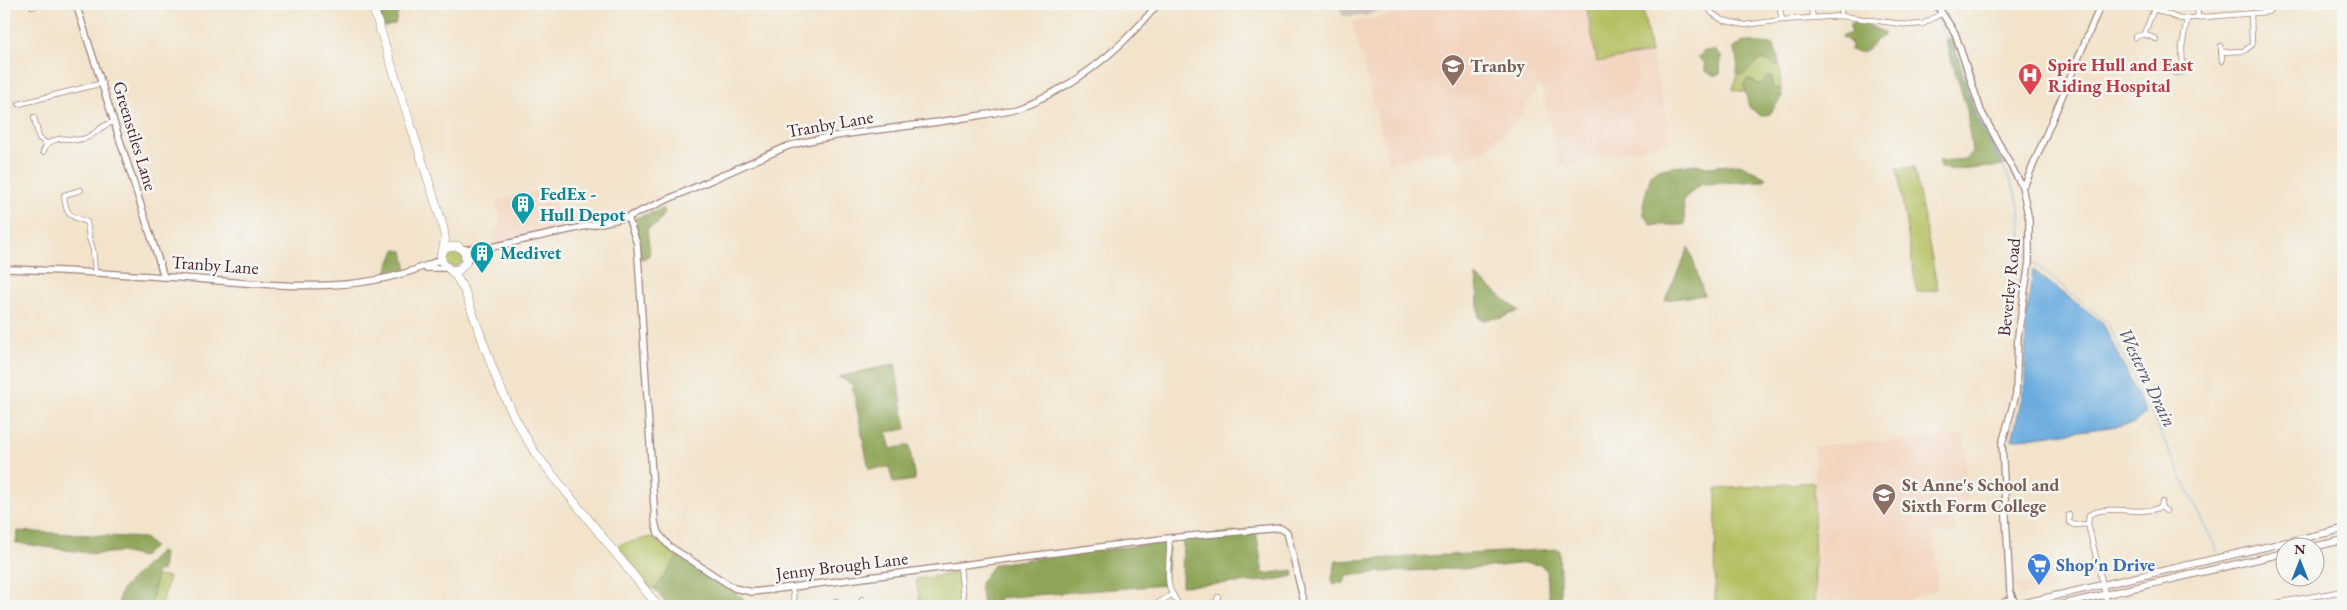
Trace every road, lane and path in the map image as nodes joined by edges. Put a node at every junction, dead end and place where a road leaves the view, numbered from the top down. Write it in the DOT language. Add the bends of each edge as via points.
graph roads {
  1 [pos="38,4"];
  2 [pos="76,4"];
  3 [pos="372,4"];
  4 [pos="1158,4"];
  5 [pos="1707,4"];
  6 [pos="1779,4"];
  7 [pos="1810,4"];
  8 [pos="1841,4"];
  9 [pos="1936,4"];
  10 [pos="2101,4"];
  11 [pos="2141,4"];
  12 [pos="2197,4"];
  13 [pos="2272,4"];
  14 [pos="2155,6"];
  15 [pos="33,7"];
  16 [pos="1942,13"];
  17 [pos="2251,14"];
  18 [pos="1841,16"];
  19 [pos="1813,17"];
  20 [pos="2198,18"];
  21 [pos="2187,19"];
  22 [pos="1782,20"];
  23 [pos="2144,34"];
  24 [pos="2135,37"];
  25 [pos="2156,39"];
  26 [pos="2221,46"];
  27 [pos="2221,52"];
  28 [pos="2222,61"];
  29 [pos="2174,73"];
  30 [pos="102,84"];
  31 [pos="19,104"];
  32 [pos="34,117"];
  33 [pos="114,122"];
  34 [pos="46,144"];
  35 [pos="43,152"];
  36 [pos="2022,186"];
  37 [pos="81,190"];
  38 [pos="628,217"];
  39 [pos="443,226"];
  40 [pos="461,248"];
  41 [pos="487,248"];
  42 [pos="442,255"];
  43 [pos="466,262"];
  44 [pos="423,267"];
  45 [pos="4,269"];
  46 [pos="448,269"];
  47 [pos="95,272"];
  48 [pos="164,277"];
  49 [pos="465,292"];
  50 [pos="2162,502"];
  51 [pos="2161,508"];
  52 [pos="2166,511"];
  53 [pos="2068,515"];
  54 [pos="2071,524"];
  55 [pos="2088,524"];
  56 [pos="2065,528"];
  57 [pos="2343,529"];
  58 [pos="1169,538"];
  59 [pos="2343,540"];
  60 [pos="2324,545"];
  61 [pos="2274,555"];
  62 [pos="960,566"];
  63 [pos="2104,585"];
  64 [pos="792,588"];
  65 [pos="2010,591"];
  66 [pos="2343,591"];
  67 [pos="1173,594"];
  68 [pos="2105,596"];
  69 [pos="1218,597"];
  70 [pos="862,599"];
  71 [pos="2004,604"];
  72 [pos="2018,604"];
  73 [pos="1216,605"];
  74 [pos="658,606"];
  75 [pos="795,606"];
  76 [pos="862,606"];
  77 [pos="964,606"];
  78 [pos="1153,606"];
  79 [pos="1180,606"];
  80 [pos="1200,606"];
  81 [pos="1305,606"];
  82 [pos="2056,606"];
  83 [pos="2108,606"];
  84 [pos="2260,606"];
  1 -- 15 [label="street"];
  2 -- 30 [label="main road, Greenstiles Lane"];
  3 -- 39 [label="highway"];
  4 -- 38 [label="main road, Tranby Lane" via="1138,28 1087,72 1028,104 923,125 815,139 788,146"];
  5 -- 22 [label="street" via="1712,13 1722,20 1745,25"];
  6 -- 22 [label="street"];
  7 -- 19 [label="street"];
  8 -- 18 [label="street"];
  9 -- 16 [label="main road, Beverley Road"];
  10 -- 36 [label="main road"];
  11 -- 14 [label="street"];
  12 -- 20 [label="street"];
  13 -- 17 [label="street" via="2268,12"];
  14 -- 21 [label="street" via="2180,19"];
  14 -- 23 [label="street"];
  16 -- 18 [label="street" via="1923,24 1909,26"];
  16 -- 36 [label="main road, Beverley Road" via="1955,33 1981,110"];
  17 -- 20 [label="street"];
  17 -- 27 [label="street" via="2252,45 2244,51"];
  18 -- 19 [label="street"];
  19 -- 22 [label="street"];
  20 -- 21 [label="street"];
  21 -- 29 [label="street" via="2182,47 2185,74"];
  23 -- 24 [label="street"];
  23 -- 25 [label="street"];
  26 -- 27 [label="street"];
  27 -- 28 [label="street"];
  30 -- 31 [label="street"];
  30 -- 33 [label="main road, Greenstiles Lane"];
  32 -- 34 [label="street" via="39,138"];
  33 -- 34 [label="street" via="102,125 88,138 79,140 62,136"];
  33 -- 48 [label="main road, Greenstiles Lane"];
  34 -- 35 [label="street"];
  36 -- 65 [label="main road, Beverley Road" via="2029,220 2029,259 2018,336 2016,394 2002,444"];
  37 -- 47 [label="street" via="62,195 67,213 87,222 94,248"];
  38 -- 41 [label="main road, Tranby Lane"];
  38 -- 64 [label="main road, Jenny Brough Lane" via="637,244 658,533 669,546 734,588 752,592"];
  39 -- 40 [label="highway"];
  39 -- 42 [label="highway"];
  40 -- 41 [label="main road, Tranby Lane"];
  40 -- 42 [label="highway" via="450,246"];
  40 -- 43 [label="highway"];
  41 -- 43 [label="main road, Tranby Lane"];
  42 -- 44 [label="main road, Tranby Lane"];
  42 -- 46 [label="highway"];
  43 -- 46 [label="highway" via="459,270"];
  43 -- 49 [label="highway"];
  44 -- 46 [label="main road, Tranby Lane"];
  44 -- 48 [label="main road, Tranby Lane" via="342,286"];
  45 -- 47 [label="main road, Tranby Lane"];
  46 -- 49 [label="highway"];
  47 -- 48 [label="main road, Tranby Lane"];
  49 -- 74 [label="highway" via="498,384 536,453"];
  50 -- 51 [label="street"];
  51 -- 52 [label="street"];
  51 -- 55 [label="street" via="2146,512 2095,512 2089,516"];
  53 -- 54 [label="street"];
  54 -- 55 [label="street"];
  54 -- 56 [label="street"];
  55 -- 63 [label="street"];
  57 -- 63 [label="main road"];
  58 -- 62 [label="main road, Jenny Brough Lane"];
  58 -- 67 [label="street" via="1169,580"];
  58 -- 81 [label="main road, Jenny Brough Lane" via="1280,528 1287,532 1291,542"];
  59 -- 60 [label="main road"];
  61 -- 68 [label="main road"];
  62 -- 64 [label="main road, Jenny Brough Lane"];
  62 -- 77 [label="street"];
  63 -- 68 [label="street"];
  63 -- 72 [label="main road"];
  64 -- 75 [label="street"];
  65 -- 71 [label="main road, Beverley Road"];
  65 -- 72 [label="main road, Beverley Road"];
  66 -- 84 [label="street"];
  67 -- 78 [label="street"];
  67 -- 79 [label="street"];
  68 -- 82 [label="main road"];
  68 -- 83 [label="street"];
  69 -- 73 [label="street"];
  70 -- 76 [label="street"];
  71 -- 72 [label="main road"];
  73 -- 80 [label="street"];
}
